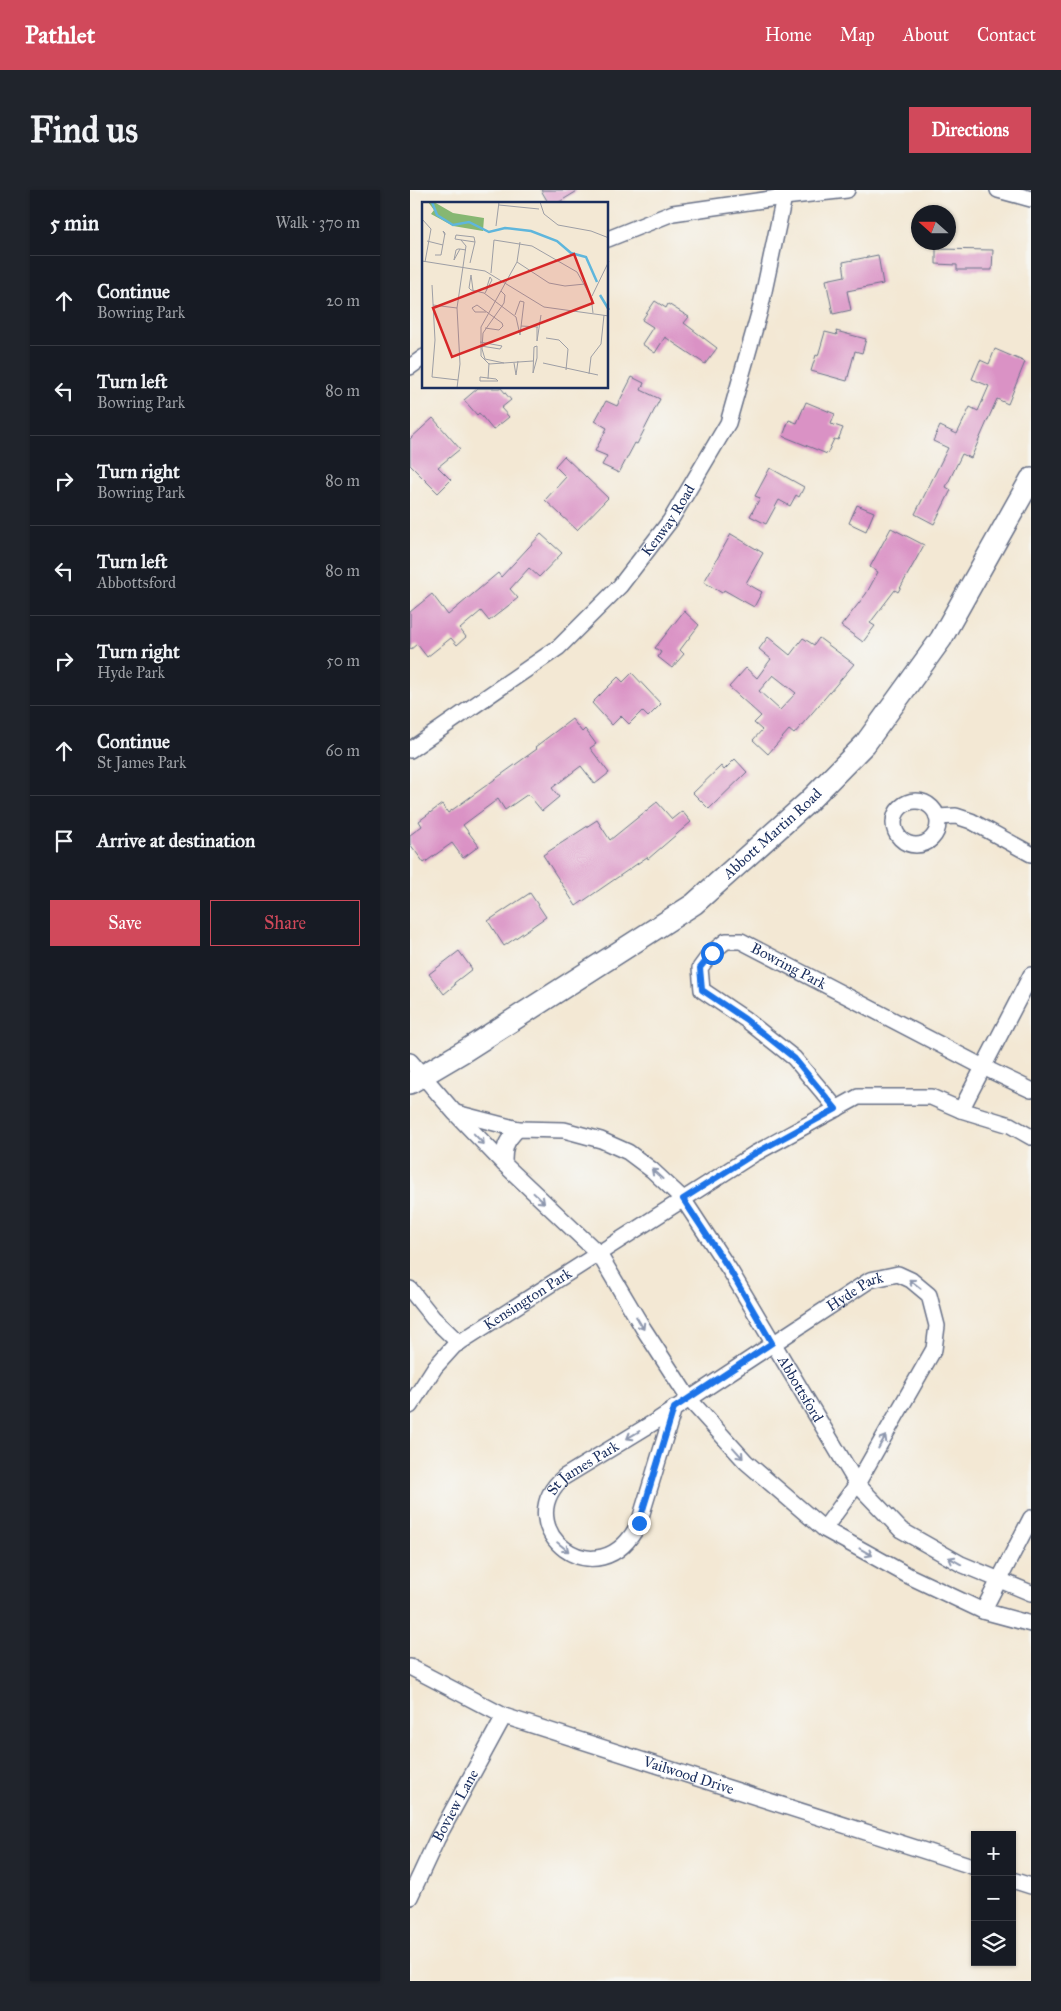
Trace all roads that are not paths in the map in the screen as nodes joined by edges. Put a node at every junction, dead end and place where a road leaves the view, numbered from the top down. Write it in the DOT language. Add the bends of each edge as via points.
graph roads {
  1 [pos="847,190"];
  2 [pos="998,190"];
  3 [pos="784,197"];
  4 [pos="1031,199"];
  5 [pos="609,239"];
  6 [pos="422,359"];
  7 [pos="410,368"];
  8 [pos="1031,479"];
  9 [pos="410,750"];
  10 [pos="937,817"];
  11 [pos="1031,854"];
  12 [pos="1031,975"];
  13 [pos="983,1067"];
  14 [pos="414,1073"];
  15 [pos="1031,1090"];
  16 [pos="836,1109"];
  17 [pos="961,1110"];
  18 [pos="455,1113"];
  19 [pos="518,1129"];
  20 [pos="1031,1137"];
  21 [pos="504,1164"];
  22 [pos="683,1199"];
  23 [pos="599,1254"];
  24 [pos="410,1289"];
  25 [pos="410,1306"];
  26 [pos="433,1318"];
  27 [pos="459,1343"];
  28 [pos="772,1343"];
  29 [pos="689,1398"];
  30 [pos="410,1406"];
  31 [pos="674,1408"];
  32 [pos="857,1484"];
  33 [pos="1031,1518"];
  34 [pos="824,1529"];
  35 [pos="1000,1580"];
  36 [pos="1031,1593"];
  37 [pos="983,1611"];
  38 [pos="1031,1624"];
  39 [pos="410,1667"];
  40 [pos="504,1716"];
  41 [pos="971,1866"];
  42 [pos="1016,1881"];
  43 [pos="1031,1886"];
  44 [pos="410,1897"];
  1 -- 3 [label="street"];
  2 -- 4 [label="street"];
  3 -- 5 [label="street" via="673,213"];
  3 -- 9 [label="street, Kenway Road" via="760,310 728,423 670,520 620,586 559,647"];
  6 -- 7 [label="street"];
  8 -- 14 [label="main road, Abbott Martin Road" via="941,638 865,744 808,802 694,904 466,1050"];
  10 -- 11 [label="street" via="956,816 971,821"];
  12 -- 13 [label="street"];
  13 -- 15 [label="street, Bowring Park"];
  13 -- 16 [label="street, Bowring Park" via="741,941 726,941 700,968 702,990 794,1058"];
  13 -- 17 [label="street"];
  14 -- 18 [label="street"];
  16 -- 17 [label="street" via="858,1097 868,1097 931,1098"];
  16 -- 22 [label="street" via="754,1154"];
  17 -- 20 [label="street" via="1010,1125"];
  18 -- 19 [label="street, Abbottsford"];
  18 -- 21 [label="street, one-way"];
  19 -- 21 [label="street" via="504,1148"];
  22 -- 19 [label="street, Abbottsford, one-way" via="628,1152 601,1140 564,1130"];
  21 -- 23 [label="street, one-way"];
  22 -- 23 [label="street"];
  22 -- 28 [label="street, Abbottsford"];
  23 -- 27 [label="street, Kensington Park"];
  23 -- 29 [label="street, one-way"];
  24 -- 26 [label="street"];
  25 -- 26 [label="street"];
  26 -- 27 [label="street"];
  27 -- 30 [label="street, Kensington Park" via="435,1367"];
  28 -- 29 [label="street, Hyde Park"];
  28 -- 32 [label="street, Abbottsford"];
  32 -- 28 [label="street, Hyde Park, one-way" via="934,1349 936,1326 929,1295 898,1274 870,1280"];
  29 -- 31 [label="street, St James Park"];
  29 -- 34 [label="street, one-way" via="746,1462"];
  31 -- 31 [label="street, St James Park, one-way" via="556,1484 546,1507 547,1519 550,1532 566,1552 588,1558 601,1557 612,1554 632,1538"];
  32 -- 34 [label="street, Hyde Park"];
  35 -- 32 [label="street, Abbottsford, one-way" via="961,1564 901,1530"];
  33 -- 35 [label="street"];
  34 -- 37 [label="street, one-way" via="909,1576"];
  35 -- 36 [label="street, Abbottsford"];
  35 -- 37 [label="street"];
  37 -- 38 [label="street"];
  39 -- 40 [label="street, Vailwood Drive"];
  40 -- 41 [label="street, Vailwood Drive"];
  40 -- 44 [label="street, Boview Lane" via="437,1839"];
  42 -- 43 [label="street"];
}
